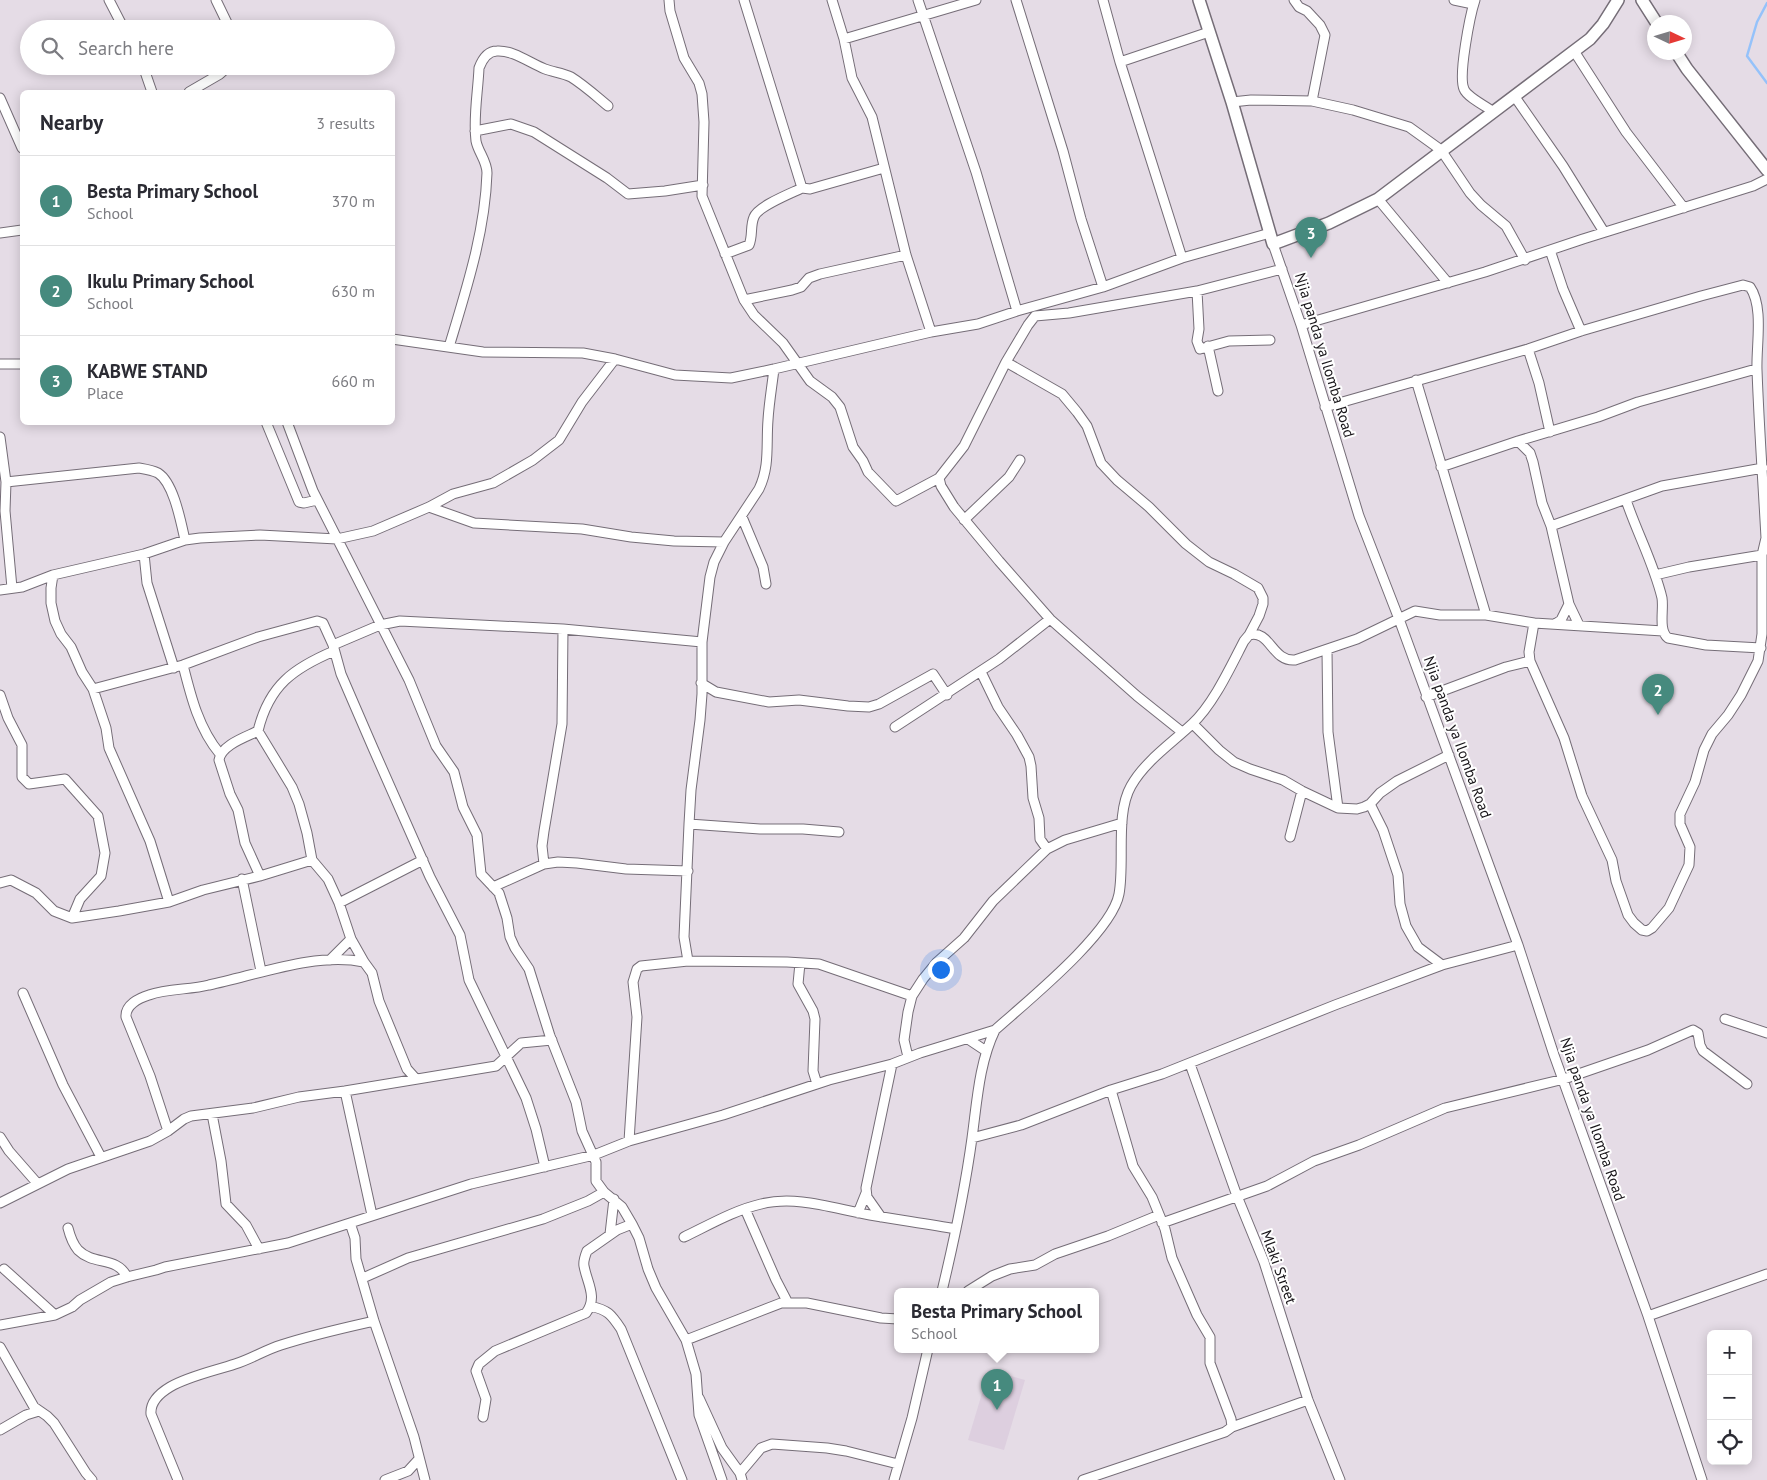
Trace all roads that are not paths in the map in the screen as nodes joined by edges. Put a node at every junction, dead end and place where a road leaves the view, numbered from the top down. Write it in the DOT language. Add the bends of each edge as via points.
graph roads {
  1 [pos="109,0"];
  2 [pos="216,0"];
  3 [pos="669,0"];
  4 [pos="744,0"];
  5 [pos="832,0"];
  6 [pos="918,0"];
  7 [pos="976,0"];
  8 [pos="1016,0"];
  9 [pos="1103,0"];
  10 [pos="1199,0"];
  11 [pos="1294,0"];
  12 [pos="1454,0"];
  13 [pos="1618,0"];
  14 [pos="1642,0"];
  15 [pos="1474,2"];
  16 [pos="923,15"];
  17 [pos="1652,15"];
  18 [pos="119,20"];
  19 [pos="226,20"];
  20 [pos="1209,32"];
  21 [pos="844,39"];
  22 [pos="1574,51"];
  23 [pos="1681,60"];
  24 [pos="1120,62"];
  25 [pos="146,75"];
  26 [pos="218,75"];
  27 [pos="151,90"];
  28 [pos="192,90"];
  29 [pos="1515,97"];
  30 [pos="0,98"];
  31 [pos="1312,101"];
  32 [pos="1232,102"];
  33 [pos="608,106"];
  34 [pos="1494,112"];
  35 [pos="476,131"];
  36 [pos="20,143"];
  37 [pos="1441,150"];
  38 [pos="884,168"];
  39 [pos="1767,170"];
  40 [pos="1767,179"];
  41 [pos="703,185"];
  42 [pos="802,188"];
  43 [pos="1378,199"];
  44 [pos="1684,208"];
  45 [pos="20,230"];
  46 [pos="1604,232"];
  47 [pos="0,234"];
  48 [pos="1272,238"];
  49 [pos="1550,250"];
  50 [pos="725,254"];
  51 [pos="906,255"];
  52 [pos="1182,258"];
  53 [pos="1525,260"];
  54 [pos="1282,269"];
  55 [pos="1448,283"];
  56 [pos="1103,287"];
  57 [pos="1197,291"];
  58 [pos="744,300"];
  59 [pos="1017,311"];
  60 [pos="1301,325"];
  61 [pos="1581,331"];
  62 [pos="931,332"];
  63 [pos="395,339"];
  64 [pos="1270,340"];
  65 [pos="1208,346"];
  66 [pos="449,347"];
  67 [pos="1528,349"];
  68 [pos="615,359"];
  69 [pos="1006,362"];
  70 [pos="0,364"];
  71 [pos="20,364"];
  72 [pos="797,364"];
  73 [pos="774,369"];
  74 [pos="1756,369"];
  75 [pos="1416,380"];
  76 [pos="1218,392"];
  77 [pos="1325,407"];
  78 [pos="1763,416"];
  79 [pos="267,425"];
  80 [pos="288,425"];
  81 [pos="1545,433"];
  82 [pos="0,437"];
  83 [pos="1518,441"];
  84 [pos="1530,453"];
  85 [pos="1020,460"];
  86 [pos="1441,467"];
  87 [pos="1763,468"];
  88 [pos="939,478"];
  89 [pos="6,482"];
  90 [pos="317,500"];
  91 [pos="1626,500"];
  92 [pos="429,507"];
  93 [pos="2,511"];
  94 [pos="742,517"];
  95 [pos="964,520"];
  96 [pos="1550,526"];
  97 [pos="1766,538"];
  98 [pos="336,539"];
  99 [pos="185,540"];
  100 [pos="724,542"];
  101 [pos="144,554"];
  102 [pos="1762,555"];
  103 [pos="53,575"];
  104 [pos="1655,575"];
  105 [pos="766,584"];
  106 [pos="12,588"];
  107 [pos="0,590"];
  108 [pos="1570,604"];
  109 [pos="1486,615"];
  110 [pos="1050,618"];
  111 [pos="1399,619"];
  112 [pos="1534,623"];
  113 [pos="1555,624"];
  114 [pos="380,625"];
  115 [pos="1579,625"];
  116 [pos="563,629"];
  117 [pos="1663,631"];
  118 [pos="1249,635"];
  119 [pos="702,642"];
  120 [pos="334,648"];
  121 [pos="1761,648"];
  122 [pos="1327,650"];
  123 [pos="1530,661"];
  124 [pos="178,666"];
  125 [pos="981,672"];
  126 [pos="701,683"];
  127 [pos="93,690"];
  128 [pos="947,694"];
  129 [pos="0,695"];
  130 [pos="1426,697"];
  131 [pos="1193,724"];
  132 [pos="895,727"];
  133 [pos="258,731"];
  134 [pos="1182,732"];
  135 [pos="220,754"];
  136 [pos="1449,755"];
  137 [pos="1302,791"];
  138 [pos="1370,804"];
  139 [pos="1338,808"];
  140 [pos="1122,823"];
  141 [pos="690,824"];
  142 [pos="839,832"];
  143 [pos="1290,837"];
  144 [pos="1047,849"];
  145 [pos="312,860"];
  146 [pos="423,860"];
  147 [pos="544,864"];
  148 [pos="671,871"];
  149 [pos="688,871"];
  150 [pos="260,876"];
  151 [pos="242,879"];
  152 [pos="0,883"];
  153 [pos="494,887"];
  154 [pos="687,891"];
  155 [pos="169,902"];
  156 [pos="339,903"];
  157 [pos="72,918"];
  158 [pos="351,940"];
  159 [pos="1518,945"];
  160 [pos="330,960"];
  161 [pos="688,961"];
  162 [pos="364,962"];
  163 [pos="800,963"];
  164 [pos="1442,965"];
  165 [pos="261,971"];
  166 [pos="23,993"];
  167 [pos="912,996"];
  168 [pos="1725,1019"];
  169 [pos="995,1030"];
  170 [pos="1767,1033"];
  171 [pos="968,1039"];
  172 [pos="552,1040"];
  173 [pos="986,1051"];
  174 [pos="908,1057"];
  175 [pos="506,1058"];
  176 [pos="892,1064"];
  177 [pos="1190,1064"];
  178 [pos="407,1069"];
  179 [pos="416,1079"];
  180 [pos="1564,1079"];
  181 [pos="404,1081"];
  182 [pos="817,1084"];
  183 [pos="1747,1084"];
  184 [pos="1111,1090"];
  185 [pos="345,1091"];
  186 [pos="212,1114"];
  187 [pos="168,1132"];
  188 [pos="0,1137"];
  189 [pos="972,1138"];
  190 [pos="629,1141"];
  191 [pos="594,1155"];
  192 [pos="101,1157"];
  193 [pos="545,1167"];
  194 [pos="37,1184"];
  195 [pos="604,1192"];
  196 [pos="866,1193"];
  197 [pos="1237,1196"];
  198 [pos="614,1199"];
  199 [pos="0,1203"];
  200 [pos="745,1209"];
  201 [pos="858,1213"];
  202 [pos="372,1215"];
  203 [pos="881,1217"];
  204 [pos="1160,1219"];
  205 [pos="350,1222"];
  206 [pos="632,1224"];
  207 [pos="68,1228"];
  208 [pos="956,1228"];
  209 [pos="610,1234"];
  210 [pos="684,1237"];
  211 [pos="259,1250"];
  212 [pos="4,1269"];
  213 [pos="1767,1274"];
  214 [pos="127,1277"];
  215 [pos="363,1278"];
  216 [pos="943,1288"];
  217 [pos="973,1288"];
  218 [pos="788,1303"];
  219 [pos="590,1306"];
  220 [pos="55,1315"];
  221 [pos="1648,1316"];
  222 [pos="894,1319"];
  223 [pos="374,1321"];
  224 [pos="0,1325"];
  225 [pos="686,1340"];
  226 [pos="0,1347"];
  227 [pos="927,1353"];
  228 [pos="698,1396"];
  229 [pos="1308,1400"];
  230 [pos="39,1411"];
  231 [pos="482,1417"];
  232 [pos="1232,1427"];
  233 [pos="0,1430"];
  234 [pos="419,1459"];
  235 [pos="898,1464"];
  236 [pos="408,1471"];
  237 [pos="741,1476"];
  238 [pos="424,1477"];
  239 [pos="1103,1477"];
  240 [pos="92,1480"];
  241 [pos="178,1480"];
  242 [pos="385,1480"];
  243 [pos="682,1480"];
  244 [pos="722,1480"];
  245 [pos="894,1480"];
  246 [pos="1083,1480"];
  247 [pos="1340,1480"];
  248 [pos="1702,1480"];
  1 -- 18 [label="street"];
  2 -- 19 [label="street"];
  3 -- 41 [label="street" via="684,58 702,94"];
  4 -- 42 [label="street"];
  5 -- 21 [label="street"];
  6 -- 16 [label="street"];
  7 -- 16 [label="street"];
  8 -- 56 [label="street"];
  9 -- 24 [label="street"];
  10 -- 20 [label="main road, Njia panda ya Ilomba Road"];
  11 -- 31 [label="street" via="1320,25 1325,35"];
  12 -- 15 [label="street"];
  13 -- 22 [label="main road" via="1597,32"];
  14 -- 17 [label="main road"];
  15 -- 34 [label="street" via="1463,58 1463,87"];
  16 -- 21 [label="street"];
  16 -- 59 [label="street" via="976,172"];
  20 -- 24 [label="street"];
  20 -- 32 [label="main road, Njia panda ya Ilomba Road"];
  21 -- 38 [label="street" via="852,78 871,113"];
  22 -- 29 [label="main road"];
  22 -- 44 [label="street" via="1626,132"];
  23 -- 39 [label="main road"];
  24 -- 52 [label="street"];
  25 -- 27 [label="street"];
  26 -- 28 [label="street"];
  29 -- 34 [label="main road"];
  29 -- 46 [label="street"];
  30 -- 36 [label="street"];
  31 -- 32 [label="street"];
  31 -- 37 [label="street" via="1409,126"];
  32 -- 48 [label="main road, Njia panda ya Ilomba Road"];
  33 -- 35 [label="street" via="568,76 498,51 486,55 479,68"];
  34 -- 37 [label="main road"];
  35 -- 41 [label="street" via="511,124 534,132 628,194"];
  35 -- 66 [label="street" via="477,146 487,172 483,214 473,269"];
  37 -- 43 [label="main road"];
  37 -- 53 [label="street" via="1480,206 1506,226"];
  38 -- 42 [label="street" via="810,189"];
  38 -- 51 [label="street"];
  40 -- 44 [label="street"];
  41 -- 50 [label="street" via="702,196"];
  42 -- 50 [label="street" via="757,212 752,222 750,243"];
  43 -- 48 [label="main road" via="1329,223"];
  43 -- 55 [label="street"];
  44 -- 46 [label="street"];
  45 -- 47 [label="street"];
  46 -- 49 [label="street"];
  48 -- 52 [label="street"];
  48 -- 54 [label="street, Njia panda ya Ilomba Road"];
  49 -- 53 [label="street"];
  49 -- 61 [label="street"];
  50 -- 58 [label="street"];
  51 -- 58 [label="street" via="820,274 809,278 801,287"];
  51 -- 62 [label="street"];
  52 -- 56 [label="street"];
  53 -- 55 [label="street"];
  54 -- 57 [label="street"];
  54 -- 60 [label="street, Njia panda ya Ilomba Road"];
  55 -- 60 [label="street"];
  56 -- 59 [label="street"];
  57 -- 65 [label="street" via="1197,341 1200,348"];
  57 -- 69 [label="street" via="1035,316"];
  58 -- 72 [label="street" via="783,343"];
  59 -- 62 [label="street" via="978,324"];
  60 -- 77 [label="street, Njia panda ya Ilomba Road"];
  61 -- 67 [label="street"];
  61 -- 74 [label="street" via="1747,286 1755,294 1758,307"];
  62 -- 72 [label="street"];
  63 -- 66 [label="street"];
  64 -- 65 [label="street" via="1229,341"];
  65 -- 76 [label="street"];
  66 -- 68 [label="street" via="483,352 583,353"];
  67 -- 75 [label="street"];
  67 -- 81 [label="street" via="1540,383"];
  68 -- 73 [label="street" via="675,375 731,378"];
  68 -- 92 [label="street" via="576,410 559,440 499,480 453,494"];
  69 -- 88 [label="street" via="968,438"];
  69 -- 118 [label="street" via="1062,394 1087,426 1101,463 1186,544 1209,562 1258,588 1262,604"];
  70 -- 71 [label="street"];
  72 -- 73 [label="street"];
  72 -- 88 [label="street" via="840,407 852,447 868,472 896,501"];
  73 -- 94 [label="street" via="766,468 759,490"];
  74 -- 78 [label="street"];
  74 -- 81 [label="street" via="1638,402"];
  75 -- 77 [label="street"];
  75 -- 86 [label="street"];
  77 -- 111 [label="street, Njia panda ya Ilomba Road" via="1358,516"];
  78 -- 87 [label="street"];
  79 -- 90 [label="street" via="300,502"];
  80 -- 90 [label="street"];
  81 -- 83 [label="street"];
  81 -- 84 [label="street"];
  82 -- 89 [label="street"];
  83 -- 84 [label="street"];
  83 -- 86 [label="street"];
  84 -- 96 [label="street"];
  85 -- 95 [label="street" via="1009,477"];
  86 -- 109 [label="street"];
  87 -- 91 [label="street" via="1662,486"];
  87 -- 97 [label="street"];
  88 -- 95 [label="street"];
  89 -- 93 [label="street"];
  89 -- 99 [label="street" via="139,468 150,470 163,478 170,490"];
  90 -- 98 [label="street"];
  91 -- 96 [label="street"];
  91 -- 104 [label="street"];
  92 -- 98 [label="street" via="373,531"];
  92 -- 100 [label="street" via="477,523 582,529 674,541"];
  93 -- 106 [label="street"];
  94 -- 100 [label="street"];
  94 -- 105 [label="street" via="763,567"];
  95 -- 110 [label="street"];
  96 -- 108 [label="street"];
  97 -- 102 [label="street"];
  98 -- 99 [label="street" via="260,535"];
  98 -- 114 [label="street"];
  99 -- 101 [label="street"];
  100 -- 119 [label="street" via="710,577"];
  101 -- 103 [label="street"];
  101 -- 124 [label="street" via="147,583"];
  102 -- 104 [label="street"];
  102 -- 121 [label="street"];
  103 -- 106 [label="street"];
  103 -- 127 [label="street" via="51,603 55,621"];
  104 -- 117 [label="street" via="1662,599"];
  106 -- 107 [label="street"];
  108 -- 113 [label="street"];
  108 -- 115 [label="street"];
  109 -- 111 [label="street" via="1440,615 1415,611"];
  109 -- 112 [label="street"];
  110 -- 125 [label="street"];
  110 -- 134 [label="street"];
  111 -- 122 [label="street"];
  111 -- 130 [label="street, Njia panda ya Ilomba Road"];
  112 -- 113 [label="street"];
  112 -- 123 [label="street"];
  113 -- 115 [label="street"];
  114 -- 116 [label="street" via="400,621"];
  114 -- 120 [label="street"];
  114 -- 153 [label="street" via="409,680 436,746 454,772 463,807 477,835 481,874"];
  115 -- 117 [label="street"];
  116 -- 119 [label="street"];
  116 -- 147 [label="street" via="562,724 542,846"];
  117 -- 121 [label="street" via="1668,638 1706,645"];
  118 -- 122 [label="street" via="1262,637 1285,660"];
  118 -- 131 [label="street"];
  119 -- 126 [label="street"];
  120 -- 124 [label="street" via="325,626 317,621 252,639"];
  120 -- 133 [label="street" via="290,674 278,687"];
  120 -- 146 [label="street" via="343,680"];
  121 -- 123 [label="street" via="1741,695 1709,738 1695,782 1680,814 1680,824 1690,847 1689,866 1669,908 1652,928 1644,931 1628,915 1612,860 1582,796 1564,738"];
  122 -- 139 [label="street" via="1328,732"];
  123 -- 130 [label="street"];
  124 -- 127 [label="street"];
  124 -- 135 [label="street" via="208,740"];
  125 -- 128 [label="street"];
  125 -- 144 [label="street" via="1029,757 1040,839"];
  126 -- 128 [label="street" via="716,692 770,702 799,700 860,707 879,704 933,674"];
  126 -- 141 [label="street"];
  127 -- 155 [label="street" via="109,748 150,842"];
  128 -- 132 [label="street"];
  129 -- 157 [label="street" via="22,745 22,777 29,784 65,779 98,816 105,853 101,876 80,899"];
  130 -- 136 [label="street, Njia panda ya Ilomba Road"];
  131 -- 134 [label="street"];
  131 -- 137 [label="street" via="1234,762"];
  133 -- 135 [label="street"];
  133 -- 145 [label="street" via="292,787"];
  134 -- 140 [label="street" via="1138,774 1126,794"];
  135 -- 150 [label="street" via="219,760 238,810 245,843"];
  136 -- 138 [label="street" via="1397,781"];
  136 -- 159 [label="street, Njia panda ya Ilomba Road"];
  137 -- 139 [label="street"];
  137 -- 143 [label="street"];
  138 -- 139 [label="street" via="1357,809"];
  138 -- 164 [label="street" via="1383,830 1398,875 1400,904 1406,926 1418,947"];
  140 -- 144 [label="street" via="1065,840"];
  140 -- 169 [label="street" via="1119,896 1111,915 1060,972"];
  141 -- 142 [label="street"];
  141 -- 149 [label="street"];
  144 -- 167 [label="street" via="993,901 964,938 936,962"];
  145 -- 150 [label="street"];
  145 -- 156 [label="street" via="328,879"];
  146 -- 156 [label="street"];
  146 -- 175 [label="street" via="460,935 469,980"];
  147 -- 148 [label="street" via="577,863"];
  147 -- 153 [label="street"];
  148 -- 149 [label="street"];
  148 -- 154 [label="street"];
  149 -- 154 [label="street"];
  150 -- 151 [label="street"];
  151 -- 155 [label="street"];
  151 -- 165 [label="street"];
  152 -- 157 [label="street" via="11,880 36,893 54,911"];
  153 -- 172 [label="street" via="502,900 512,943 529,969"];
  154 -- 161 [label="street" via="684,937"];
  155 -- 157 [label="street"];
  156 -- 158 [label="street"];
  158 -- 160 [label="street"];
  158 -- 162 [label="street"];
  159 -- 164 [label="street"];
  159 -- 180 [label="street, Njia panda ya Ilomba Road"];
  160 -- 162 [label="street"];
  160 -- 165 [label="street"];
  161 -- 163 [label="street"];
  161 -- 190 [label="street" via="641,966 633,982 636,1017"];
  162 -- 178 [label="street" via="372,973 379,1001"];
  163 -- 167 [label="street" via="820,964"];
  163 -- 182 [label="street" via="799,987 815,1019 813,1068"];
  164 -- 177 [label="street"];
  165 -- 187 [label="street" via="207,986 149,995 126,1009 126,1017"];
  166 -- 192 [label="street" via="62,1085"];
  167 -- 174 [label="street" via="904,1040"];
  168 -- 170 [label="street"];
  169 -- 171 [label="street"];
  169 -- 173 [label="street"];
  171 -- 173 [label="street"];
  171 -- 174 [label="street"];
  172 -- 175 [label="street" via="521,1043"];
  172 -- 191 [label="street" via="576,1102 582,1131"];
  173 -- 189 [label="street"];
  174 -- 176 [label="street"];
  175 -- 179 [label="street" via="496,1066"];
  175 -- 193 [label="street" via="526,1098"];
  176 -- 182 [label="street"];
  176 -- 196 [label="street"];
  177 -- 184 [label="street"];
  177 -- 197 [label="street, Mlaki Street"];
  178 -- 179 [label="street"];
  178 -- 181 [label="street"];
  179 -- 181 [label="street"];
  180 -- 183 [label="street" via="1694,1030 1703,1051"];
  180 -- 197 [label="street" via="1445,1108"];
  180 -- 221 [label="street, Njia panda ya Ilomba Road"];
  181 -- 185 [label="street"];
  182 -- 190 [label="street"];
  184 -- 189 [label="street" via="1021,1125"];
  184 -- 204 [label="street" via="1133,1166 1152,1197"];
  185 -- 186 [label="street" via="299,1096"];
  185 -- 202 [label="street"];
  186 -- 187 [label="street" via="184,1119"];
  186 -- 211 [label="street" via="226,1204 246,1225"];
  187 -- 192 [label="street"];
  188 -- 194 [label="street"];
  189 -- 208 [label="street"];
  190 -- 191 [label="street"];
  191 -- 193 [label="street"];
  191 -- 195 [label="street" via="596,1181"];
  192 -- 194 [label="street"];
  193 -- 202 [label="street" via="471,1184"];
  194 -- 199 [label="street"];
  195 -- 198 [label="street"];
  195 -- 215 [label="street" via="543,1219 408,1258"];
  196 -- 201 [label="street"];
  196 -- 203 [label="street"];
  197 -- 204 [label="street"];
  197 -- 229 [label="street, Mlaki Street" via="1264,1262"];
  198 -- 206 [label="street"];
  198 -- 209 [label="street"];
  200 -- 201 [label="street" via="784,1200"];
  200 -- 210 [label="street"];
  200 -- 218 [label="street"];
  201 -- 203 [label="street"];
  202 -- 205 [label="street"];
  203 -- 208 [label="street"];
  204 -- 217 [label="street" via="1055,1254 1035,1266 1010,1269"];
  204 -- 232 [label="street" via="1172,1258 1210,1337 1210,1363"];
  205 -- 211 [label="street"];
  205 -- 215 [label="street" via="356,1259"];
  206 -- 209 [label="street"];
  206 -- 225 [label="street" via="656,1288"];
  207 -- 214 [label="street" via="79,1251 94,1260 119,1266"];
  208 -- 216 [label="street"];
  209 -- 219 [label="street" via="586,1250 584,1266 591,1290"];
  211 -- 214 [label="street"];
  212 -- 220 [label="street"];
  213 -- 221 [label="street"];
  214 -- 220 [label="street" via="112,1282"];
  215 -- 223 [label="street"];
  218 -- 222 [label="street"];
  218 -- 225 [label="street" via="776,1304"];
  219 -- 231 [label="street" via="584,1315 495,1351 479,1364 476,1371 486,1399"];
  219 -- 243 [label="street" via="606,1310 621,1329"];
  220 -- 224 [label="street"];
  221 -- 248 [label="street, Njia panda ya Ilomba Road"];
  223 -- 234 [label="street"];
  223 -- 241 [label="street" via="281,1345 170,1387 156,1398 151,1414"];
  225 -- 228 [label="street" via="696,1374"];
  226 -- 230 [label="street" via="29,1400"];
  227 -- 235 [label="street"];
  228 -- 237 [label="street" via="722,1448"];
  228 -- 244 [label="street" via="701,1422"];
  229 -- 232 [label="street"];
  229 -- 247 [label="street, Mlaki Street"];
  230 -- 233 [label="street"];
  230 -- 240 [label="street" via="50,1419"];
  232 -- 239 [label="street"];
  234 -- 236 [label="street"];
  234 -- 238 [label="street"];
  235 -- 237 [label="street" via="846,1451 772,1444 761,1448"];
  235 -- 245 [label="street"];
  236 -- 238 [label="street"];
  236 -- 242 [label="street"];
  239 -- 246 [label="street"];
}
